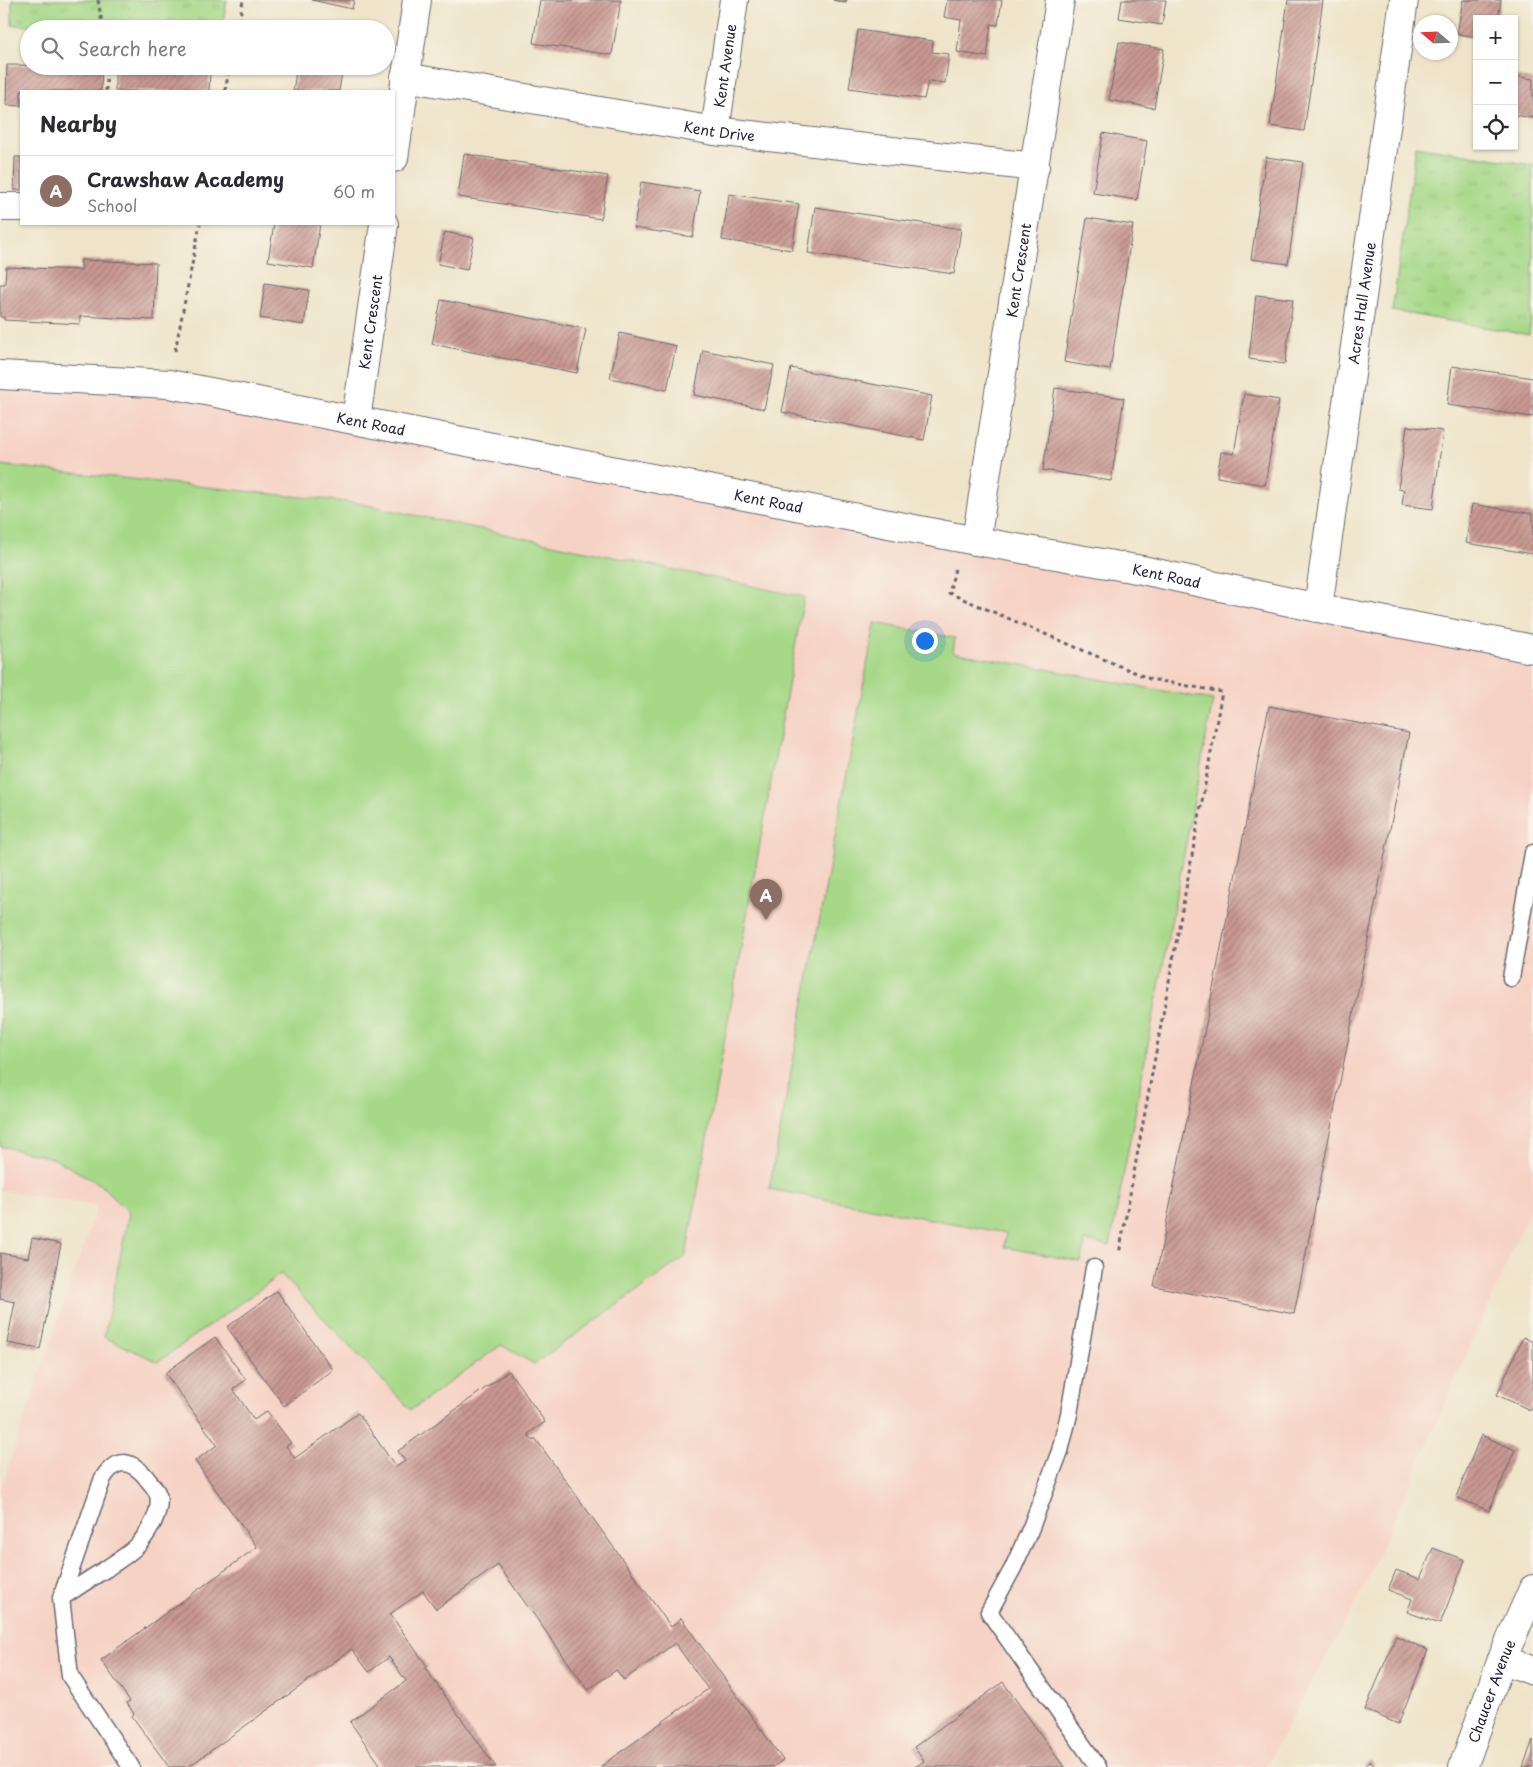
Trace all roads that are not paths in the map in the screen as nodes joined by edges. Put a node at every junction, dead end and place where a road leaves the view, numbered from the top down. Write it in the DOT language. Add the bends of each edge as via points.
graph roads {
  1 [pos="417,0"];
  2 [pos="734,0"];
  3 [pos="1060,0"];
  4 [pos="1404,0"];
  5 [pos="406,77"];
  6 [pos="715,131"];
  7 [pos="395,151"];
  8 [pos="1036,167"];
  9 [pos="0,207"];
  10 [pos="20,207"];
  11 [pos="384,225"];
  12 [pos="0,375"];
  13 [pos="356,420"];
  14 [pos="969,540"];
  15 [pos="1318,608"];
  16 [pos="1533,649"];
  17 [pos="1533,853"];
  18 [pos="1511,978"];
  19 [pos="1094,1268"];
  20 [pos="1533,1589"];
  21 [pos="61,1598"];
  22 [pos="1502,1659"];
  23 [pos="1533,1671"];
  24 [pos="131,1767"];
  25 [pos="1098,1767"];
  26 [pos="1463,1767"];
  1 -- 5 [label="street"];
  2 -- 6 [label="street, Kent Avenue"];
  3 -- 8 [label="street, Kent Crescent"];
  4 -- 15 [label="street, Acres Hall Avenue"];
  5 -- 6 [label="street, Kent Drive"];
  5 -- 7 [label="street"];
  6 -- 8 [label="street, Kent Drive"];
  8 -- 14 [label="street, Kent Crescent"];
  9 -- 10 [label="street"];
  11 -- 13 [label="street, Kent Crescent"];
  12 -- 13 [label="street, Kent Road" via="169,384"];
  13 -- 14 [label="street, Kent Road"];
  14 -- 15 [label="street, Kent Road" via="1142,570"];
  15 -- 16 [label="street, Kent Road"];
  17 -- 18 [label="lane"];
  19 -- 25 [label="lane" via="1060,1451 1030,1530 990,1612"];
  20 -- 22 [label="street, Chaucer Avenue"];
  21 -- 21 [label="lane" via="103,1478 110,1467 119,1463 129,1464 138,1469 158,1495 158,1506 148,1531 128,1554"];
  21 -- 24 [label="lane" via="70,1676"];
  22 -- 23 [label="street"];
  22 -- 26 [label="street, Chaucer Avenue"];
}
